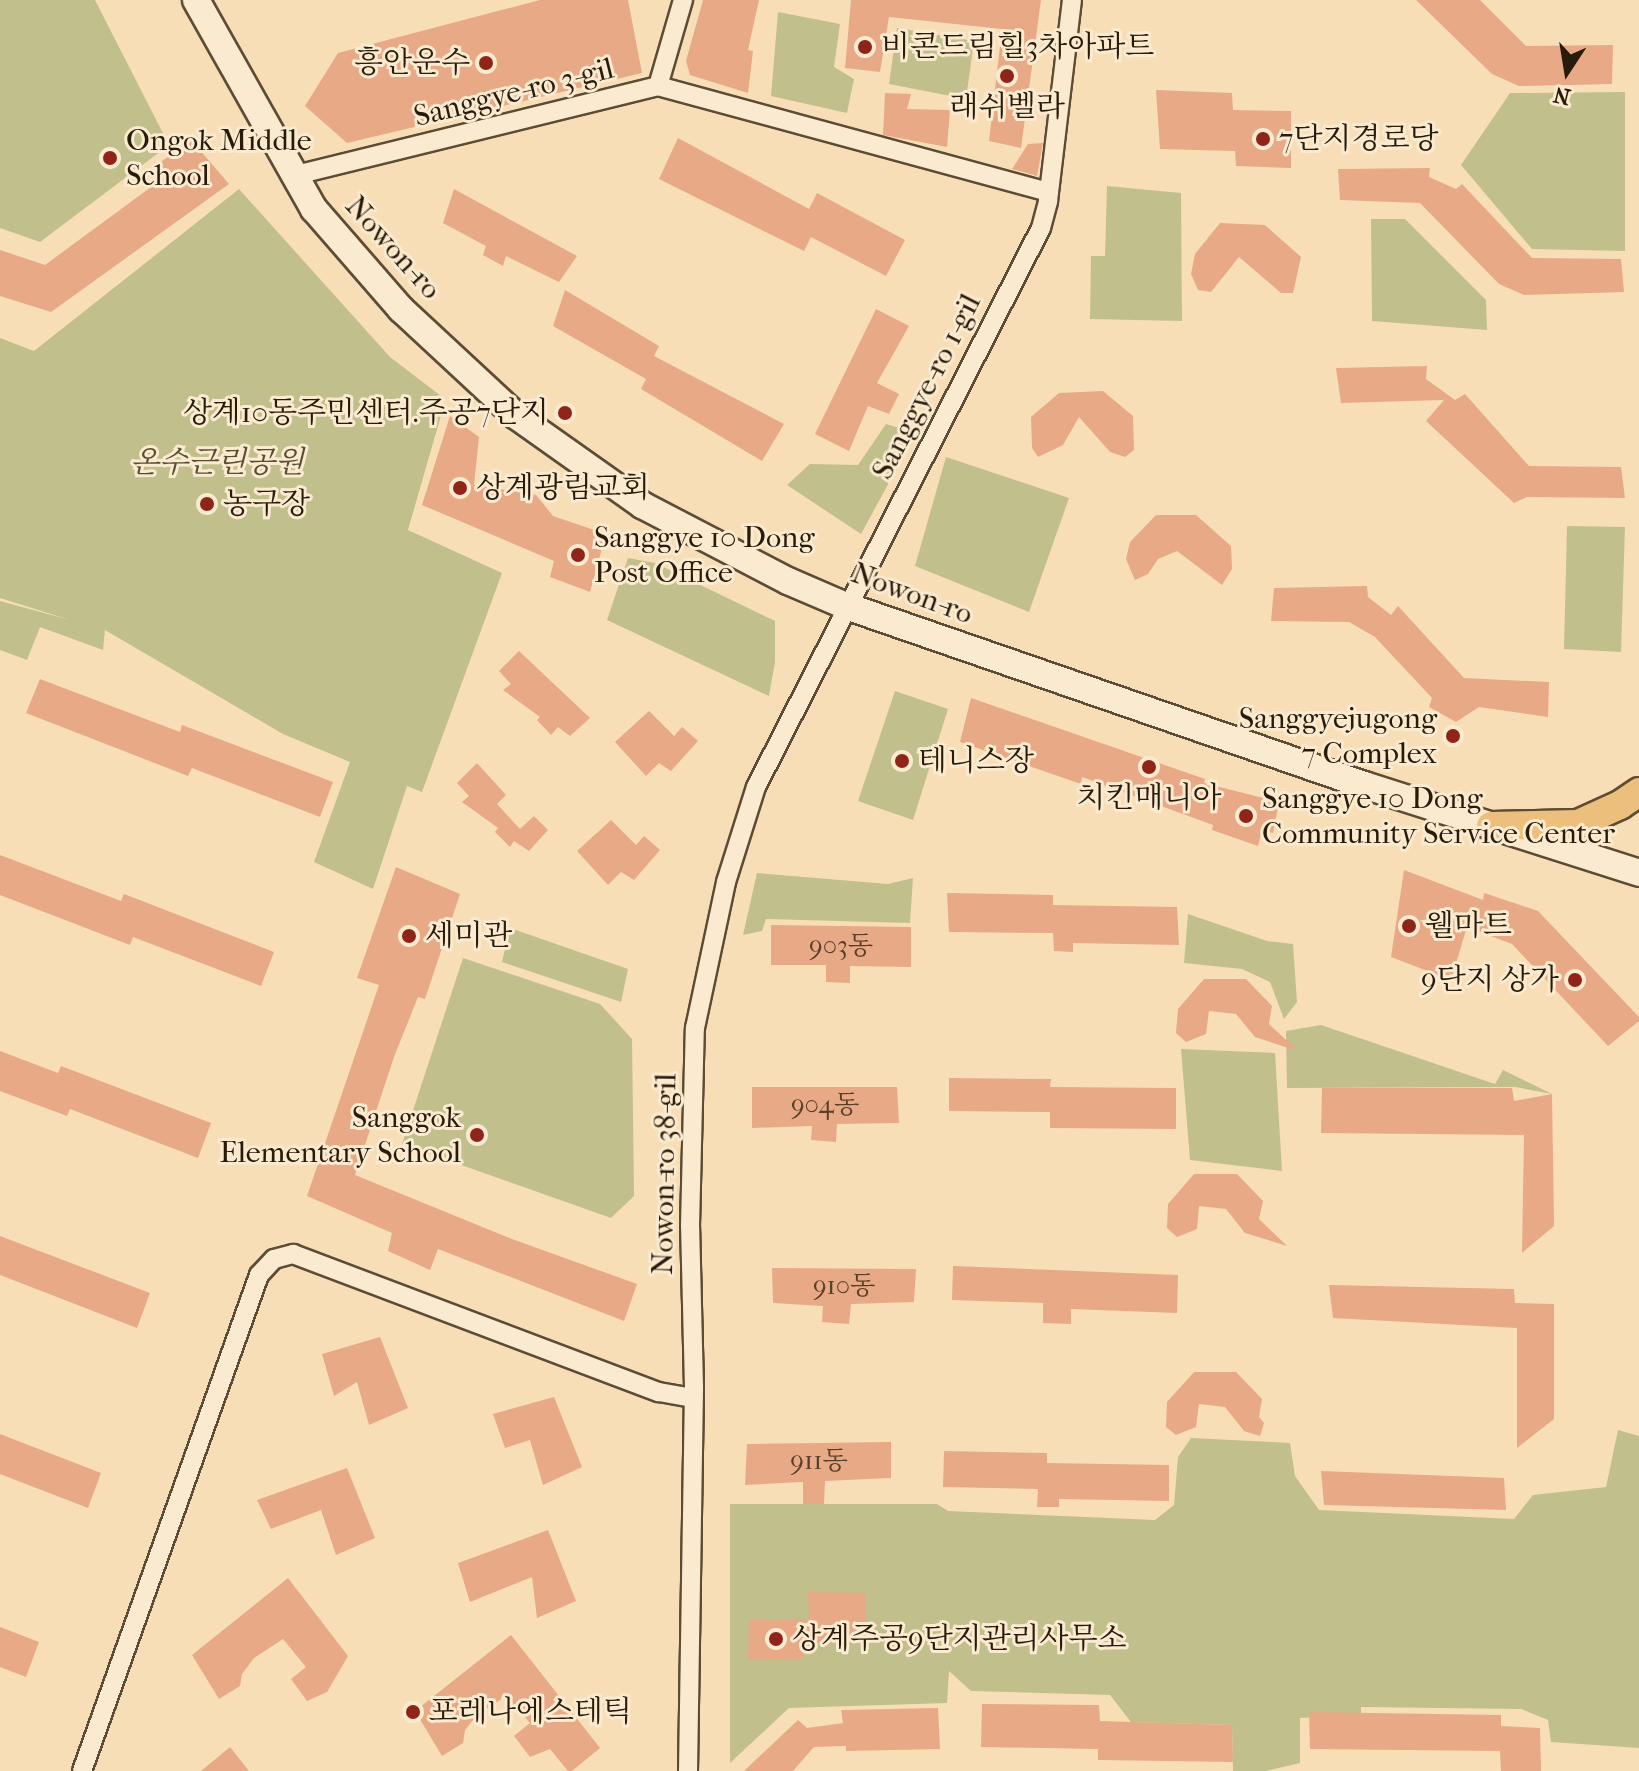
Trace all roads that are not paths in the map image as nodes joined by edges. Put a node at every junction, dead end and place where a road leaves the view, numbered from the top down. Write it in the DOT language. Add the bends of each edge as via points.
graph roads {
  1 [pos="196,0"];
  2 [pos="683,0"];
  3 [pos="1072,0"];
  4 [pos="658,86"];
  5 [pos="296,175"];
  6 [pos="1049,192"];
  7 [pos="846,606"];
  8 [pos="1639,792"];
  9 [pos="1491,826"];
  10 [pos="1639,873"];
  11 [pos="693,1398"];
  12 [pos="82,1771"];
  13 [pos="688,1771"];
  1 -- 5 [label="main road, Nowon-ro"];
  2 -- 4 [label="street, Sanggye-ro 3-gil"];
  3 -- 6 [label="street, Sanggye-ro 1-gil"];
  4 -- 5 [label="street, Sanggye-ro 3-gil"];
  4 -- 6 [label="street"];
  5 -- 7 [label="main road, Nowon-ro" via="314,209 401,309 515,415 642,505"];
  6 -- 7 [label="street, Sanggye-ro 1-gil" via="1041,228"];
  7 -- 9 [label="main road, Nowon-ro"];
  7 -- 11 [label="street, Nowon-ro 38-gil" via="756,787 726,882 695,1028"];
  8 -- 9 [label="main road" via="1578,824"];
  9 -- 10 [label="main road, Nowon-ro"];
  11 -- 12 [label="street" via="659,1392 293,1254 274,1259 259,1275"];
  11 -- 13 [label="street, Nowon-ro 38-gil"];
}
